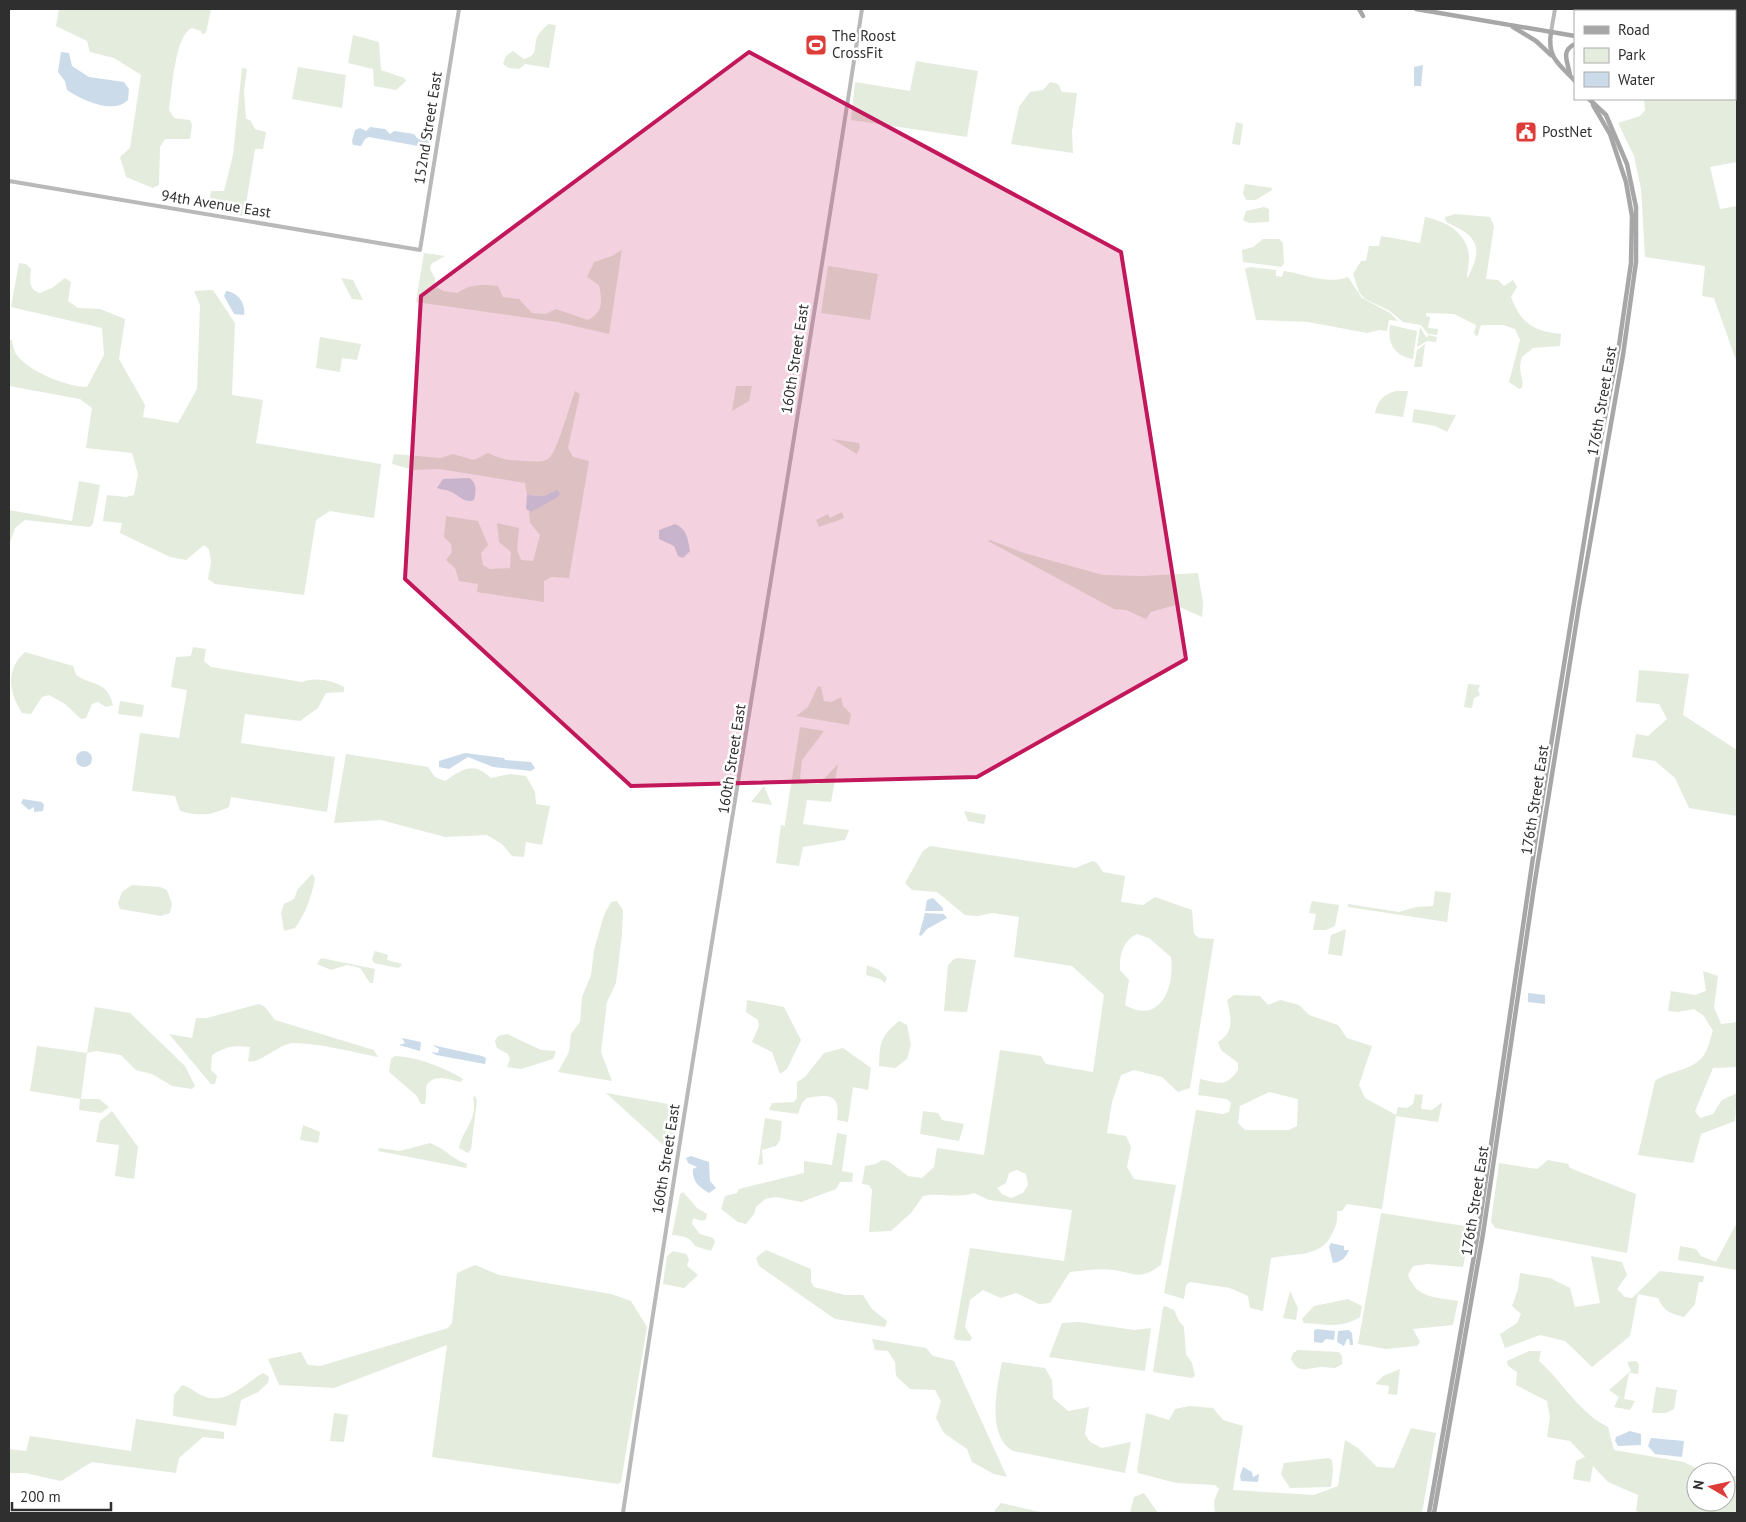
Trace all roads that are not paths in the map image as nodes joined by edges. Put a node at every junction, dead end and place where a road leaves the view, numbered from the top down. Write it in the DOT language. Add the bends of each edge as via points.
graph roads {
  1 [pos="459,9"];
  2 [pos="862,9"];
  3 [pos="1359,9"];
  4 [pos="1416,9"];
  5 [pos="1555,9"];
  6 [pos="1363,16"];
  7 [pos="1510,25"];
  8 [pos="1551,32"];
  9 [pos="1574,36"];
  10 [pos="1574,45"];
  11 [pos="1552,56"];
  12 [pos="1570,76"];
  13 [pos="1574,80"];
  14 [pos="1590,100"];
  15 [pos="1602,120"];
  16 [pos="1620,145"];
  17 [pos="9,181"];
  18 [pos="420,250"];
  19 [pos="1579,571"];
  20 [pos="1579,606"];
  21 [pos="1570,624"];
  22 [pos="1567,677"];
  23 [pos="1557,703"];
  24 [pos="1556,746"];
  25 [pos="1536,837"];
  26 [pos="1534,887"];
  27 [pos="1518,960"];
  28 [pos="1517,1009"];
  29 [pos="1508,1032"];
  30 [pos="1506,1079"];
  31 [pos="1456,1361"];
  32 [pos="1458,1376"];
  33 [pos="623,1513"];
  34 [pos="1429,1513"];
  35 [pos="1434,1513"];
  1 -- 18 [label="main road, 152nd Street East"];
  2 -- 33 [label="main road, 160th Street East" via="751,714 686,1100"];
  3 -- 6 [label="main road"];
  4 -- 7 [label="main road"];
  5 -- 8 [label="main road"];
  7 -- 8 [label="main road"];
  7 -- 11 [label="main road" via="1536,41"];
  8 -- 9 [label="main road"];
  8 -- 11 [label="main road"];
  10 -- 12 [label="main road" via="1565,54"];
  11 -- 12 [label="main road"];
  12 -- 13 [label="main road"];
  14 -- 15 [label="main road, 176th Street East"];
  14 -- 16 [label="main road, 176th Street East" via="1606,115"];
  15 -- 16 [label="main road"];
  15 -- 19 [label="main road, 176th Street East" via="1620,159 1626,182 1632,216 1632,246 1619,345"];
  16 -- 20 [label="main road, 176th Street East" via="1633,188 1638,244 1623,355"];
  17 -- 18 [label="main road, 94th Avenue East"];
  19 -- 20 [label="main road" via="1576,604"];
  19 -- 21 [label="main road, 176th Street East"];
  20 -- 22 [label="main road, 176th Street East"];
  21 -- 22 [label="main road"];
  21 -- 23 [label="main road, 176th Street East"];
  22 -- 24 [label="main road, 176th Street East"];
  23 -- 24 [label="main road"];
  23 -- 25 [label="main road, 176th Street East"];
  24 -- 26 [label="main road, 176th Street East"];
  25 -- 26 [label="main road"];
  25 -- 27 [label="main road, 176th Street East"];
  26 -- 28 [label="main road, 176th Street East"];
  27 -- 28 [label="main road" via="1514,1008"];
  27 -- 29 [label="main road, 176th Street East"];
  28 -- 30 [label="main road, 176th Street East"];
  29 -- 30 [label="main road"];
  29 -- 31 [label="main road, 176th Street East"];
  30 -- 32 [label="main road, 176th Street East"];
  31 -- 32 [label="main road"];
  31 -- 34 [label="main road, 176th Street East"];
  32 -- 35 [label="main road, 176th Street East"];
}
